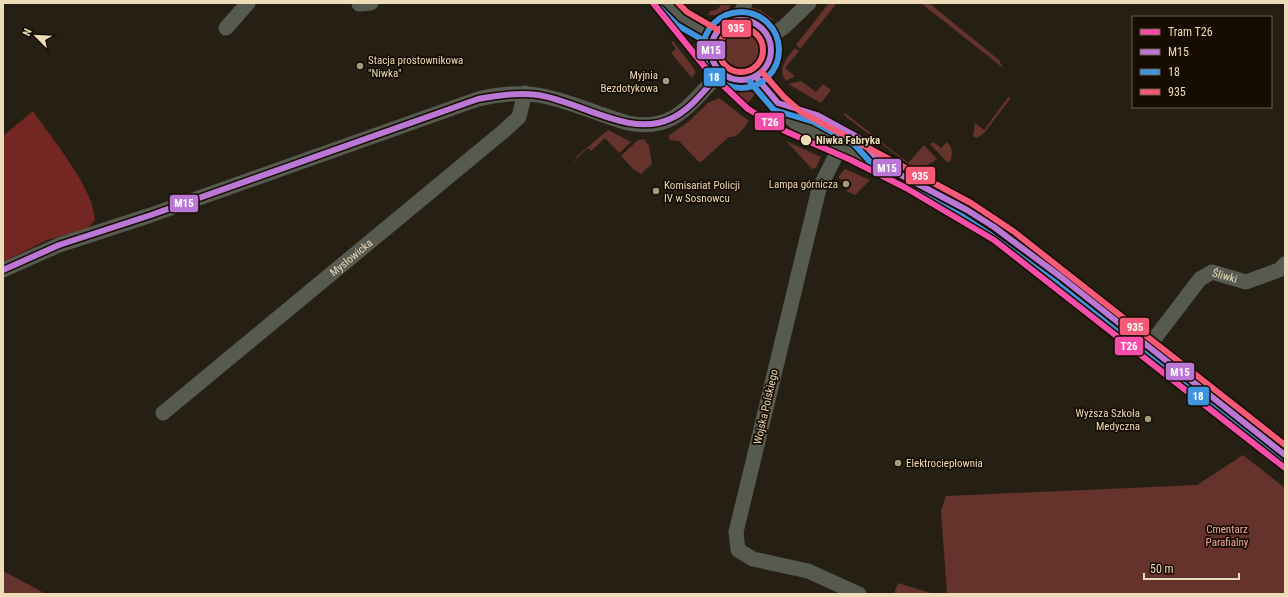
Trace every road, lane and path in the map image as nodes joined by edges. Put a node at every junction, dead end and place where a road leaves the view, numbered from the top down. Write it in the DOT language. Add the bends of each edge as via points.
graph roads {
  1 [pos="248,3"];
  2 [pos="667,3"];
  3 [pos="809,3"];
  4 [pos="742,11"];
  5 [pos="226,28"];
  6 [pos="714,37"];
  7 [pos="769,37"];
  8 [pos="721,72"];
  9 [pos="756,77"];
  10 [pos="525,93"];
  11 [pos="842,143"];
  12 [pos="1285,264"];
  13 [pos="3,270"];
  14 [pos="1148,347"];
  15 [pos="163,413"];
  16 [pos="1285,455"];
  17 [pos="859,594"];
  1 -- 5 [label="street"];
  2 -- 6 [label="main road" via="682,18"];
  3 -- 7 [label="street" via="784,27"];
  4 -- 6 [label="main road"];
  4 -- 7 [label="main road" via="764,29"];
  6 -- 8 [label="main road" via="711,52"];
  7 -- 9 [label="main road" via="772,51 770,61"];
  8 -- 9 [label="main road" via="741,81"];
  8 -- 10 [label="street" via="680,114 655,125 641,126 628,123 561,99"];
  9 -- 11 [label="main road" via="788,112"];
  10 -- 13 [label="street" via="498,94 478,99 59,245"];
  10 -- 15 [label="street, Mysłowicka" via="519,117 505,130"];
  11 -- 14 [label="main road" via="994,227"];
  11 -- 17 [label="street, Wojska Polskiego" via="819,189 736,532 738,550 745,556 808,571"];
  12 -- 14 [label="street, Śliwki" via="1279,270 1246,282 1212,272 1200,279"];
  14 -- 16 [label="main road"];
}
